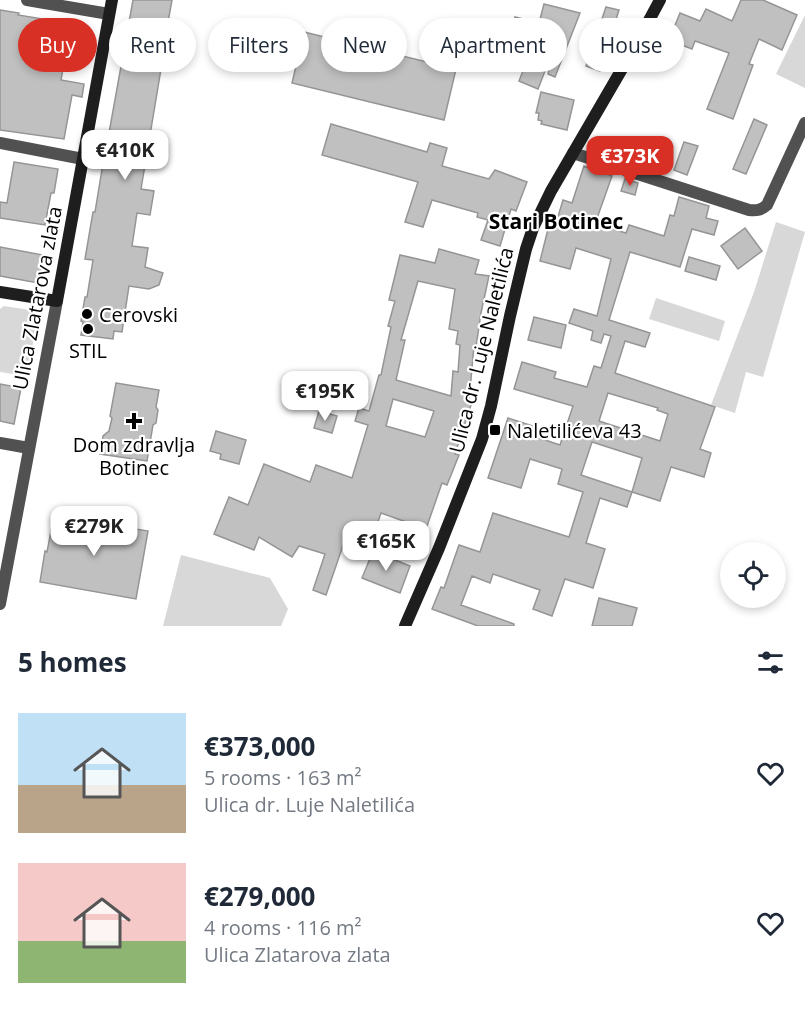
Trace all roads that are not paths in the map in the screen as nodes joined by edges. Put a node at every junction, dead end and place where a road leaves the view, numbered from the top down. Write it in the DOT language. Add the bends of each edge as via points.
graph roads {
  1 [pos="27,0"];
  2 [pos="112,0"];
  3 [pos="660,0"];
  4 [pos="109,14"];
  5 [pos="805,123"];
  6 [pos="0,143"];
  7 [pos="573,153"];
  8 [pos="83,159"];
  9 [pos="0,292"];
  10 [pos="57,301"];
  11 [pos="0,443"];
  12 [pos="29,448"];
  13 [pos="1,589"];
  14 [pos="0,604"];
  15 [pos="405,626"];
  1 -- 4 [label="street"];
  2 -- 4 [label="street, Ulica Zlatarova zlata"];
  3 -- 7 [label="street, Ulica dr. Luje Naletilića"];
  4 -- 8 [label="street, Ulica Zlatarova zlata"];
  5 -- 7 [label="street" via="767,205 757,211"];
  6 -- 8 [label="street"];
  7 -- 15 [label="street, Ulica dr. Luje Naletilića" via="533,228 482,439"];
  8 -- 10 [label="street, Ulica Zlatarova zlata"];
  9 -- 10 [label="street"];
  10 -- 12 [label="street, Ulica Zlatarova zlata"];
  11 -- 12 [label="street"];
  12 -- 13 [label="street, Ulica Zlatarova zlata"];
  13 -- 14 [label="street, Ulica Zlatarova zlata"];
}
